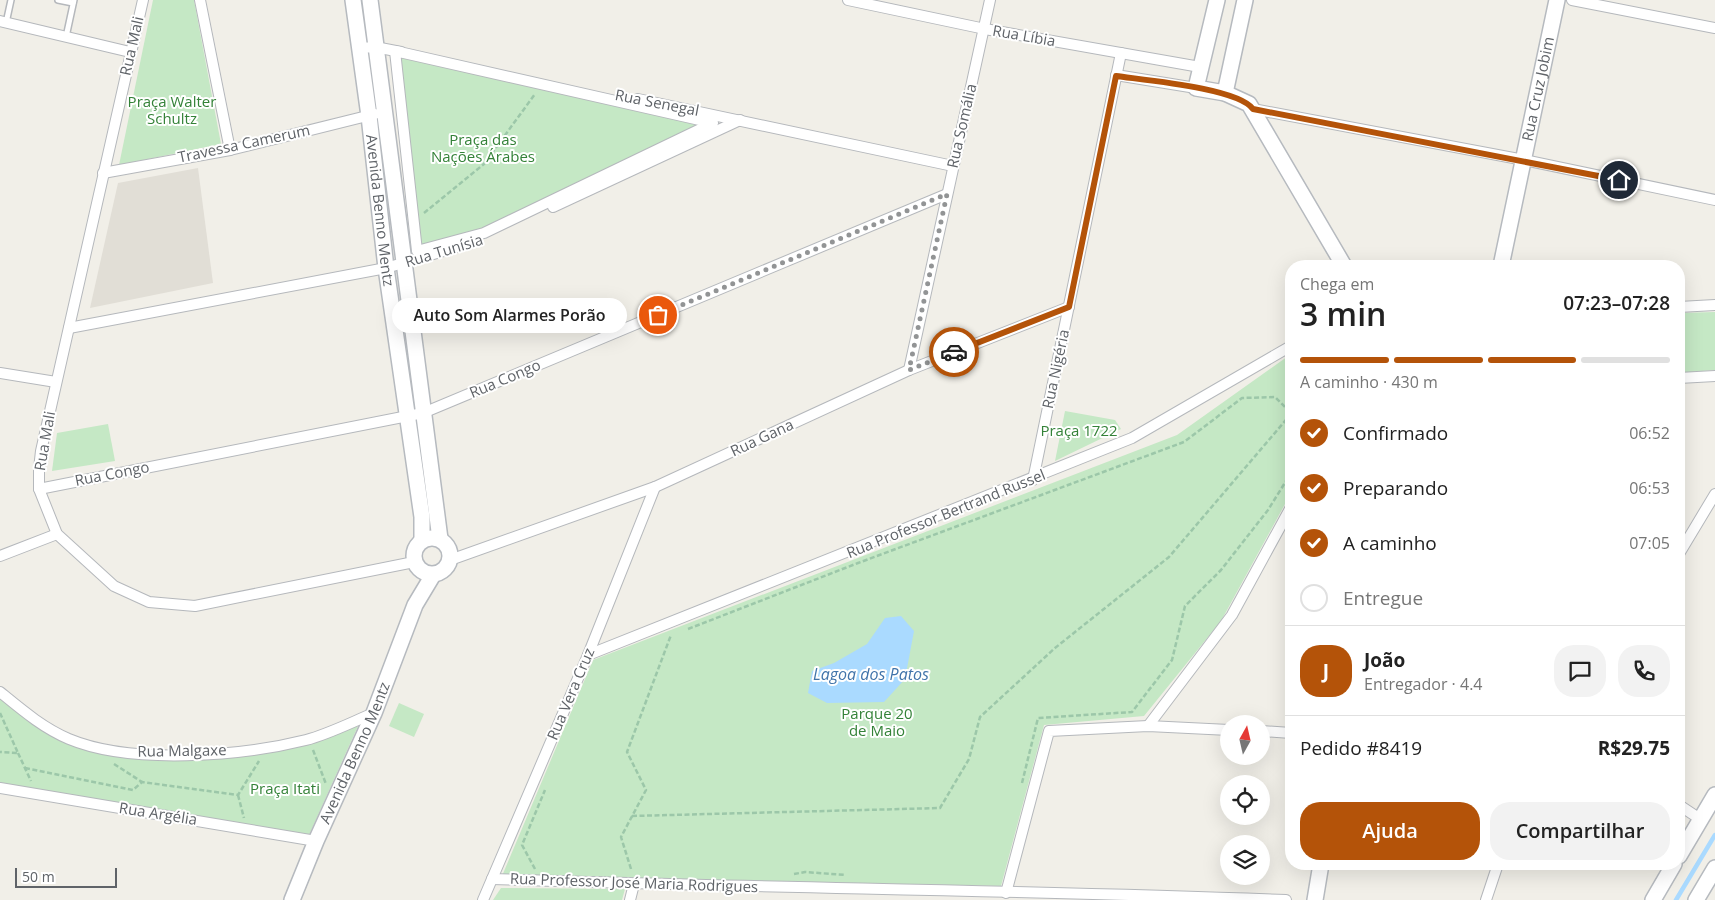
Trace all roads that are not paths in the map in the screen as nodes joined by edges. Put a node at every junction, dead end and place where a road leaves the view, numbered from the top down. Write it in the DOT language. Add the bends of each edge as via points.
graph roads {
  1 [pos="10,0"];
  2 [pos="58,0"];
  3 [pos="143,0"];
  4 [pos="200,0"];
  5 [pos="353,0"];
  6 [pos="370,0"];
  7 [pos="848,0"];
  8 [pos="990,0"];
  9 [pos="1217,0"];
  10 [pos="1245,0"];
  11 [pos="1557,0"];
  12 [pos="1572,0"];
  13 [pos="74,2"];
  14 [pos="3,22"];
  15 [pos="1715,28"];
  16 [pos="985,29"];
  17 [pos="66,37"];
  18 [pos="367,48"];
  19 [pos="130,52"];
  20 [pos="1121,53"];
  21 [pos="1200,67"];
  22 [pos="1116,76"];
  23 [pos="1196,88"];
  24 [pos="1225,93"];
  25 [pos="1253,109"];
  26 [pos="376,114"];
  27 [pos="740,120"];
  28 [pos="230,150"];
  29 [pos="1524,160"];
  30 [pos="953,166"];
  31 [pos="103,173"];
  32 [pos="947,194"];
  33 [pos="1715,200"];
  34 [pos="414,221"];
  35 [pos="1341,260"];
  36 [pos="1502,260"];
  37 [pos="404,263"];
  38 [pos="386,268"];
  39 [pos="1715,306"];
  40 [pos="1069,307"];
  41 [pos="1685,308"];
  42 [pos="69,328"];
  43 [pos="1285,349"];
  44 [pos="909,370"];
  45 [pos="0,373"];
  46 [pos="1715,376"];
  47 [pos="1685,378"];
  48 [pos="56,382"];
  49 [pos="416,415"];
  50 [pos="1033,480"];
  51 [pos="655,487"];
  52 [pos="39,489"];
  53 [pos="1715,494"];
  54 [pos="1285,518"];
  55 [pos="58,534"];
  56 [pos="422,540"];
  57 [pos="440,540"];
  58 [pos="1685,544"];
  59 [pos="0,556"];
  60 [pos="450,560"];
  61 [pos="416,565"];
  62 [pos="433,575"];
  63 [pos="415,605"];
  64 [pos="588,656"];
  65 [pos="0,692"];
  66 [pos="374,713"];
  67 [pos="1148,726"];
  68 [pos="1220,730"];
  69 [pos="1270,732"];
  70 [pos="1285,733"];
  71 [pos="0,788"];
  72 [pos="1715,795"];
  73 [pos="1685,809"];
  74 [pos="1700,819"];
  75 [pos="316,841"];
  76 [pos="1685,845"];
  77 [pos="1715,868"];
  78 [pos="1320,870"];
  79 [pos="1496,870"];
  80 [pos="1670,870"];
  81 [pos="492,879"];
  82 [pos="634,884"];
  83 [pos="1006,893"];
  84 [pos="1100,896"];
  85 [pos="292,900"];
  86 [pos="483,900"];
  87 [pos="630,900"];
  88 [pos="1286,900"];
  89 [pos="1315,900"];
  90 [pos="1486,900"];
  91 [pos="1653,900"];
  92 [pos="1696,900"];
  1 -- 14 [label="lane"];
  2 -- 13 [label="lane"];
  3 -- 19 [label="street, Rua Mali"];
  4 -- 28 [label="street"];
  5 -- 18 [label="street, Avenida Benno Mentz"];
  6 -- 18 [label="street, Avenida Benno Mentz"];
  7 -- 16 [label="street, Rua Líbia"];
  8 -- 16 [label="street, Rua Somália"];
  9 -- 21 [label="street"];
  10 -- 24 [label="street"];
  11 -- 29 [label="street, Rua Cruz Jobim"];
  12 -- 15 [label="street"];
  13 -- 17 [label="lane"];
  14 -- 17 [label="street"];
  16 -- 20 [label="street, Rua Líbia"];
  16 -- 30 [label="street, Rua Somália"];
  17 -- 19 [label="street"];
  18 -- 26 [label="street, Avenida Benno Mentz"];
  18 -- 27 [label="street, Rua Senegal"];
  19 -- 31 [label="street, Rua Mali"];
  20 -- 21 [label="street, Rua Líbia"];
  20 -- 22 [label="street, Rua Nigéria"];
  21 -- 23 [label="street"];
  22 -- 23 [label="street"];
  22 -- 40 [label="street, Rua Nigéria"];
  23 -- 24 [label="street"];
  24 -- 25 [label="street" via="1244,100"];
  25 -- 29 [label="street"];
  25 -- 35 [label="street"];
  26 -- 28 [label="street, Travessa Camerum"];
  26 -- 37 [label="street, Avenida Benno Mentz"];
  26 -- 38 [label="street, Avenida Benno Mentz"];
  27 -- 30 [label="street, Rua Senegal"];
  27 -- 37 [label="street, Rua Tunísia" via="488,238"];
  28 -- 31 [label="street, Travessa Camerum"];
  29 -- 33 [label="street"];
  29 -- 36 [label="street, Rua Cruz Jobim"];
  30 -- 32 [label="street, Rua Somália"];
  31 -- 42 [label="street, Rua Mali"];
  32 -- 44 [label="street, Rua Somália"];
  32 -- 49 [label="street, Rua Congo"];
  34 -- 34 [label="street" via="418,251 484,233 713,124 395,51"];
  37 -- 38 [label="street, Rua Tunísia"];
  37 -- 49 [label="street, Avenida Benno Mentz"];
  38 -- 42 [label="street, Rua Tunísia"];
  38 -- 49 [label="street, Avenida Benno Mentz"];
  39 -- 41 [label="street"];
  40 -- 44 [label="street, Rua Gana"];
  40 -- 50 [label="street, Rua Nigéria"];
  42 -- 48 [label="street, Rua Mali"];
  43 -- 50 [label="street, Rua Professor Bertrand Russel" via="1132,438"];
  44 -- 51 [label="street, Rua Gana"];
  45 -- 48 [label="street"];
  46 -- 47 [label="street"];
  48 -- 52 [label="street, Rua Mali" via="41,451"];
  49 -- 52 [label="street, Rua Congo"];
  49 -- 56 [label="street, Avenida Benno Mentz"];
  49 -- 57 [label="street, Avenida Benno Mentz"];
  50 -- 64 [label="street, Rua Professor Bertrand Russel"];
  51 -- 60 [label="street, Rua Gana"];
  51 -- 64 [label="street, Rua Vera Cruz"];
  52 -- 55 [label="street, Rua Mali"];
  53 -- 58 [label="street"];
  54 -- 67 [label="street" via="1232,615"];
  55 -- 59 [label="street"];
  55 -- 61 [label="street, Rua Mali" via="114,586 149,602 195,606"];
  56 -- 57 [label="street"];
  56 -- 61 [label="street" via="414,550"];
  57 -- 60 [label="street" via="448,548"];
  60 -- 62 [label="street" via="444,570"];
  61 -- 62 [label="street"];
  61 -- 63 [label="street, Avenida Benno Mentz"];
  62 -- 63 [label="street, Avenida Benno Mentz"];
  63 -- 66 [label="street, Avenida Benno Mentz"];
  64 -- 81 [label="street, Rua Vera Cruz"];
  65 -- 66 [label="street, Rua Malgaxe" via="32,719 70,739 113,751 184,754 264,748 308,739"];
  66 -- 75 [label="street, Avenida Benno Mentz"];
  67 -- 68 [label="street"];
  67 -- 83 [label="street" via="1049,730"];
  69 -- 70 [label="street"];
  71 -- 75 [label="street, Rua Argélia"];
  72 -- 74 [label="street"];
  73 -- 74 [label="street"];
  74 -- 76 [label="street"];
  75 -- 85 [label="street, Avenida Benno Mentz"];
  77 -- 92 [label="street"];
  78 -- 89 [label="street"];
  79 -- 90 [label="street"];
  80 -- 91 [label="street"];
  81 -- 82 [label="street, Rua Professor José Maria Rodrigues"];
  81 -- 86 [label="street, Rua Vera Cruz"];
  82 -- 83 [label="street, Rua Professor José Maria Rodrigues"];
  82 -- 87 [label="street"];
  83 -- 84 [label="street, Rua Professor José Maria Rodrigues"];
  84 -- 88 [label="street, Rua Professor José Maria Rodrigues"];
}
